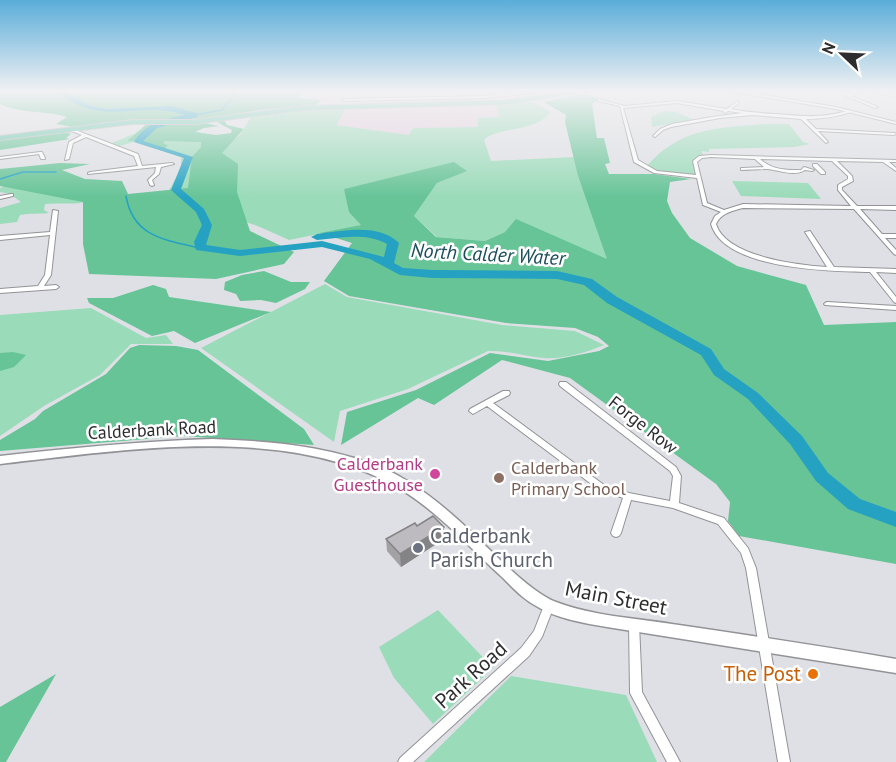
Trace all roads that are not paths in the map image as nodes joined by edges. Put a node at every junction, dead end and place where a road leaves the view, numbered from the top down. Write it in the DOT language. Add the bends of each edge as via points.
graph roads {
  1 [pos="95,127"];
  2 [pos="627,127"];
  3 [pos="664,127"];
  4 [pos="812,127"];
  5 [pos="70,129"];
  6 [pos="815,130"];
  7 [pos="894,134"];
  8 [pos="87,135"];
  9 [pos="655,136"];
  10 [pos="0,138"];
  11 [pos="826,142"];
  12 [pos="756,157"];
  13 [pos="0,158"];
  14 [pos="43,158"];
  15 [pos="67,159"];
  16 [pos="834,160"];
  17 [pos="885,161"];
  18 [pos="896,161"];
  19 [pos="172,164"];
  20 [pos="815,165"];
  21 [pos="159,166"];
  22 [pos="141,168"];
  23 [pos="767,168"];
  24 [pos="743,169"];
  25 [pos="896,170"];
  26 [pos="90,173"];
  27 [pos="698,177"];
  28 [pos="152,185"];
  29 [pos="10,195"];
  30 [pos="0,198"];
  31 [pos="896,208"];
  32 [pos="857,209"];
  33 [pos="55,211"];
  34 [pos="723,211"];
  35 [pos="808,232"];
  36 [pos="53,233"];
  37 [pos="881,236"];
  38 [pos="896,236"];
  39 [pos="0,238"];
  40 [pos="896,253"];
  41 [pos="831,268"];
  42 [pos="871,270"];
  43 [pos="896,270"];
  44 [pos="56,287"];
  45 [pos="40,288"];
  46 [pos="0,291"];
  47 [pos="896,301"];
  48 [pos="827,304"];
  49 [pos="896,308"];
  50 [pos="563,384"];
  51 [pos="506,393"];
  52 [pos="488,403"];
  53 [pos="473,411"];
  54 [pos="305,452"];
  55 [pos="0,460"];
  56 [pos="628,496"];
  57 [pos="675,505"];
  58 [pos="616,533"];
  59 [pos="549,606"];
  60 [pos="634,624"];
  61 [pos="765,643"];
  62 [pos="896,666"];
  63 [pos="404,762"];
  64 [pos="674,762"];
  65 [pos="784,762"];
  1 -- 5 [label="main road"];
  2 -- 27 [label="street" via="636,161 656,172"];
  3 -- 9 [label="street"];
  4 -- 6 [label="street"];
  5 -- 8 [label="street"];
  5 -- 10 [label="main road"];
  6 -- 7 [label="street"];
  6 -- 11 [label="street"];
  8 -- 15 [label="street" via="71,142"];
  8 -- 22 [label="street" via="136,155"];
  12 -- 16 [label="street"];
  12 -- 23 [label="street"];
  12 -- 27 [label="street" via="701,157 695,162"];
  13 -- 14 [label="street" via="40,153"];
  16 -- 17 [label="street"];
  16 -- 32 [label="street" via="850,176 851,180 840,190"];
  17 -- 18 [label="street"];
  17 -- 25 [label="street"];
  19 -- 21 [label="street"];
  20 -- 23 [label="street" via="822,172"];
  21 -- 22 [label="street"];
  21 -- 28 [label="street" via="150,180"];
  22 -- 26 [label="street"];
  23 -- 24 [label="street" via="755,172"];
  27 -- 34 [label="street" via="705,204"];
  29 -- 30 [label="street"];
  31 -- 32 [label="street"];
  32 -- 34 [label="street" via="755,205"];
  32 -- 37 [label="street"];
  33 -- 36 [label="street"];
  34 -- 41 [label="street" via="714,221 714,228 729,246 775,263"];
  35 -- 41 [label="street"];
  36 -- 39 [label="street"];
  36 -- 45 [label="street" via="48,275"];
  37 -- 38 [label="street"];
  37 -- 40 [label="street"];
  41 -- 42 [label="street"];
  42 -- 43 [label="street"];
  42 -- 47 [label="street"];
  44 -- 45 [label="street"];
  45 -- 46 [label="street"];
  48 -- 49 [label="street"];
  50 -- 57 [label="street, Forge Row" via="673,469 677,476"];
  51 -- 52 [label="street"];
  52 -- 53 [label="street"];
  52 -- 56 [label="street" via="601,487"];
  54 -- 55 [label="main road, Calderbank Road" via="253,445 157,444"];
  54 -- 59 [label="main road, Main Street" via="352,461 395,478 448,518 523,588"];
  56 -- 57 [label="street"];
  56 -- 58 [label="street"];
  57 -- 61 [label="street" via="722,521 745,551"];
  59 -- 60 [label="main road, Main Street"];
  59 -- 63 [label="street, Park Road" via="538,634 525,652"];
  60 -- 61 [label="main road, Main Street"];
  60 -- 64 [label="street" via="636,693"];
  61 -- 62 [label="main road, Main Street"];
  61 -- 65 [label="street"];
}
